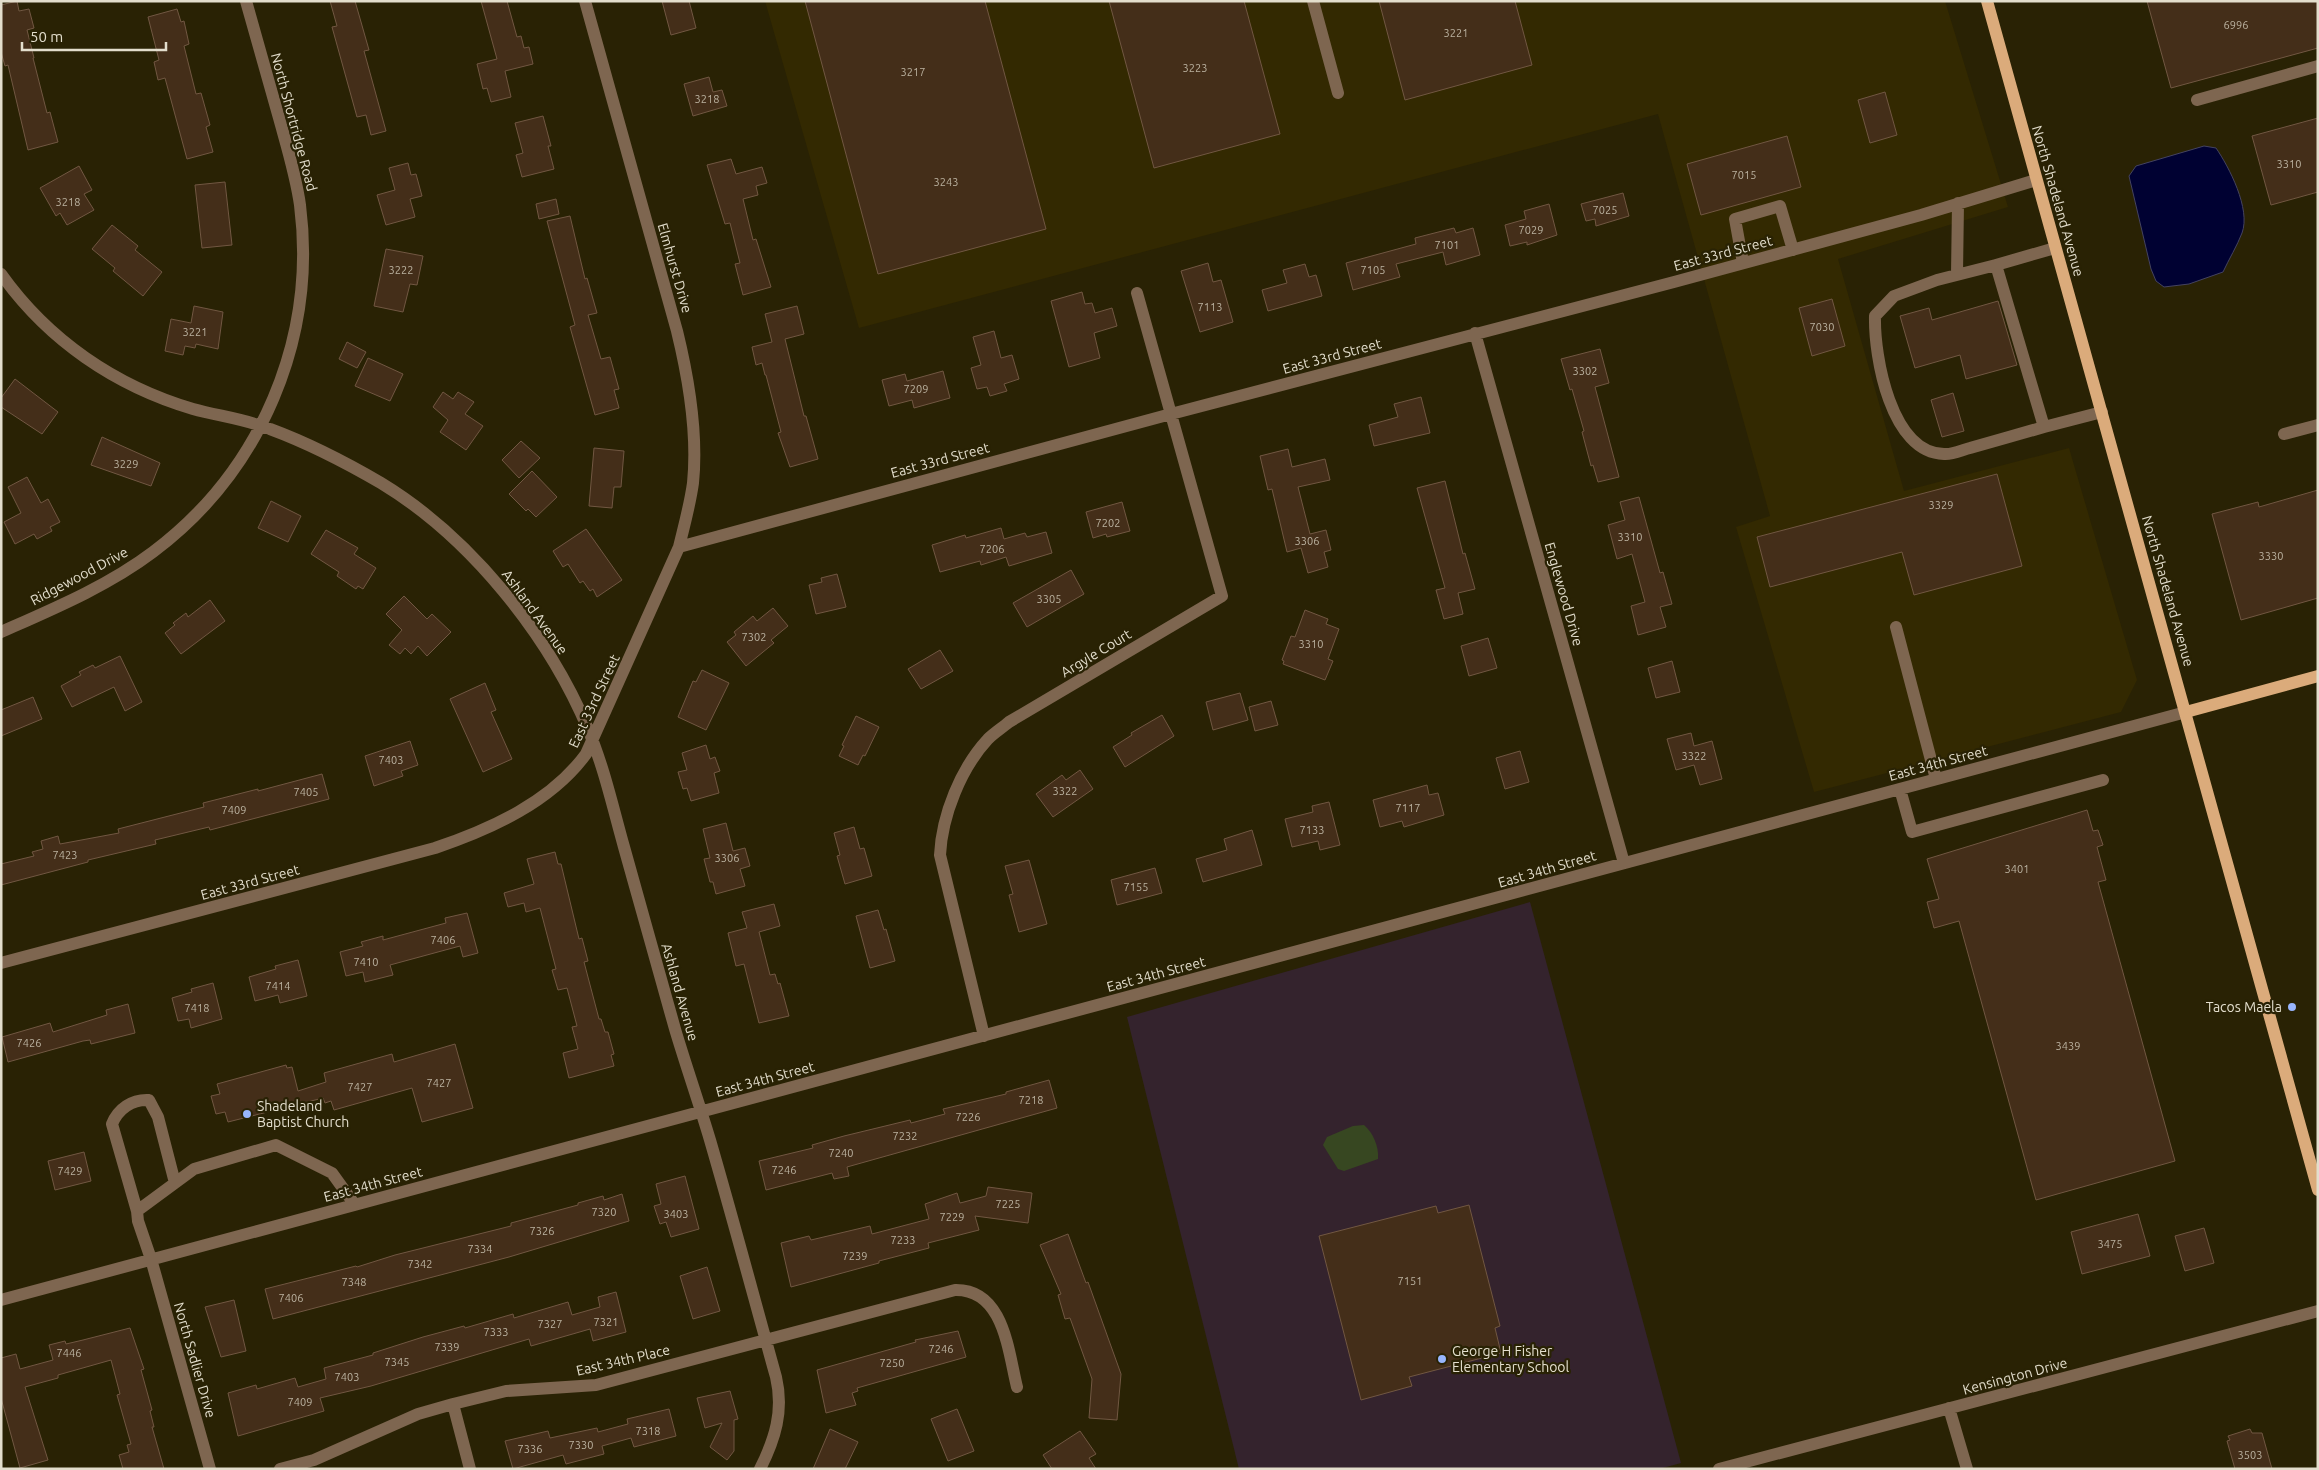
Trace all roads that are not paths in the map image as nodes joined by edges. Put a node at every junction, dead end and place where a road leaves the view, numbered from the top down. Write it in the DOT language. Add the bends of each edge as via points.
graph roads {
  1 [pos="246,1"];
  2 [pos="585,1"];
  3 [pos="1312,1"];
  4 [pos="1988,1"];
  5 [pos="2318,66"];
  6 [pos="1338,93"];
  7 [pos="2197,100"];
  8 [pos="2036,180"];
  9 [pos="1958,203"];
  10 [pos="2055,248"];
  11 [pos="1793,250"];
  12 [pos="1744,263"];
  13 [pos="1996,264"];
  14 [pos="1,274"];
  15 [pos="1957,274"];
  16 [pos="1138,293"];
  17 [pos="1475,333"];
  18 [pos="2102,412"];
  19 [pos="1171,414"];
  20 [pos="2318,425"];
  21 [pos="261,426"];
  22 [pos="2044,428"];
  23 [pos="2284,434"];
  24 [pos="679,548"];
  25 [pos="1896,627"];
  26 [pos="1,632"];
  27 [pos="2318,676"];
  28 [pos="2186,712"];
  29 [pos="593,742"];
  30 [pos="1936,779"];
  31 [pos="2103,780"];
  32 [pos="1900,789"];
  33 [pos="1624,863"];
  34 [pos="1,964"];
  35 [pos="984,1036"];
  36 [pos="700,1112"];
  37 [pos="175,1183"];
  38 [pos="2318,1190"];
  39 [pos="354,1205"];
  40 [pos="137,1211"];
  41 [pos="152,1260"];
  42 [pos="1,1300"];
  43 [pos="2318,1311"];
  44 [pos="766,1340"];
  45 [pos="1017,1387"];
  46 [pos="453,1404"];
  47 [pos="1950,1408"];
  48 [pos="210,1469"];
  49 [pos="280,1469"];
  50 [pos="470,1469"];
  51 [pos="760,1469"];
  52 [pos="1719,1469"];
  53 [pos="1967,1469"];
  1 -- 21 [label="street, North Shortridge Road" via="295,178 303,250 302,286 294,338 281,382"];
  2 -- 24 [label="street, Elmhurst Drive" via="678,331 686,371 694,459 688,512"];
  3 -- 6 [label="street"];
  4 -- 8 [label="main road, North Shadeland Avenue"];
  5 -- 7 [label="street"];
  8 -- 9 [label="street, East 33rd Street"];
  8 -- 10 [label="main road, North Shadeland Avenue"];
  9 -- 11 [label="street, East 33rd Street"];
  9 -- 15 [label="street"];
  10 -- 13 [label="street"];
  10 -- 18 [label="main road, North Shadeland Avenue"];
  11 -- 12 [label="street, East 33rd Street"];
  11 -- 12 [label="street" via="1780,206 1735,219"];
  12 -- 17 [label="street, East 33rd Street"];
  13 -- 15 [label="street"];
  13 -- 22 [label="street"];
  14 -- 21 [label="street, Ashland Avenue" via="51,331 100,369 164,400"];
  15 -- 22 [label="street" via="1894,296 1875,316 1874,340 1892,410 1907,435 1926,451 1945,454"];
  16 -- 19 [label="street, Argyle Court"];
  17 -- 19 [label="street, East 33rd Street"];
  17 -- 33 [label="street, Englewood Drive"];
  18 -- 22 [label="street"];
  18 -- 28 [label="main road, North Shadeland Avenue"];
  19 -- 24 [label="street, East 33rd Street"];
  19 -- 35 [label="street, Argyle Court" via="1222,596 1009,722 988,740 965,772 943,826 940,855"];
  20 -- 23 [label="street"];
  21 -- 26 [label="street, Ridgewood Drive" via="219,490 168,540 117,576"];
  21 -- 29 [label="street, Ashland Avenue" via="307,444 380,483 439,526 465,550 496,582 539,638 571,693"];
  24 -- 29 [label="street, East 33rd Street"];
  25 -- 30 [label="street"];
  27 -- 28 [label="main road, East 34th Street"];
  28 -- 30 [label="street, East 34th Street"];
  28 -- 38 [label="main road, North Shadeland Avenue"];
  29 -- 34 [label="street, East 33rd Street" via="574,771 562,781 518,812 470,836 436,848"];
  29 -- 36 [label="street, Ashland Avenue"];
  30 -- 32 [label="street, East 34th Street"];
  31 -- 32 [label="street" via="1912,832"];
  32 -- 33 [label="street, East 34th Street"];
  33 -- 35 [label="street, East 34th Street"];
  35 -- 36 [label="street, East 34th Street"];
  36 -- 39 [label="street, East 34th Street"];
  36 -- 44 [label="street, Ashland Avenue"];
  37 -- 39 [label="street" via="194,1169 276,1145 332,1173"];
  37 -- 40 [label="street"];
  37 -- 40 [label="street, North Sadlier Drive" via="158,1116 149,1100 138,1099 116,1114 112,1124"];
  39 -- 41 [label="street, East 34th Street"];
  40 -- 41 [label="street, North Sadlier Drive"];
  41 -- 42 [label="street, East 34th Street"];
  41 -- 48 [label="street, North Sadlier Drive"];
  43 -- 47 [label="street, Kensington Drive"];
  44 -- 45 [label="street, East 34th Place" via="948,1292 968,1291 991,1304 999,1317"];
  44 -- 46 [label="street, East 34th Place" via="596,1385 506,1392"];
  44 -- 51 [label="street, Ashland Avenue" via="778,1384 780,1411 773,1440"];
  46 -- 49 [label="street, East 34th Place" via="418,1414 314,1460"];
  46 -- 50 [label="street"];
  47 -- 52 [label="street, Kensington Drive"];
  47 -- 53 [label="street"];
}
